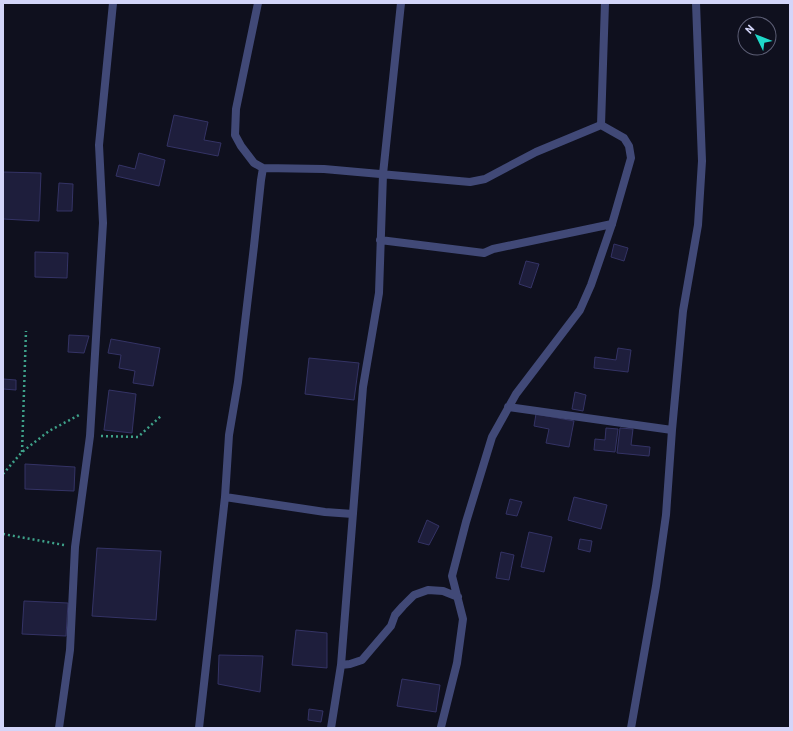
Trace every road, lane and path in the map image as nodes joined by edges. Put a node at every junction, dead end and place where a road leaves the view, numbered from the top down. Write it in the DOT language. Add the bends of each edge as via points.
graph roads {
  1 [pos="113,3"];
  2 [pos="258,3"];
  3 [pos="401,3"];
  4 [pos="605,3"];
  5 [pos="696,3"];
  6 [pos="601,125"];
  7 [pos="263,168"];
  8 [pos="383,174"];
  9 [pos="612,224"];
  10 [pos="380,240"];
  11 [pos="26,331"];
  12 [pos="508,407"];
  13 [pos="92,408"];
  14 [pos="161,416"];
  15 [pos="672,430"];
  16 [pos="90,436"];
  17 [pos="22,452"];
  18 [pos="3,474"];
  19 [pos="226,497"];
  20 [pos="353,514"];
  21 [pos="3,534"];
  22 [pos="76,547"];
  23 [pos="458,597"];
  24 [pos="341,665"];
  25 [pos="59,728"];
  26 [pos="200,728"];
  27 [pos="331,728"];
  28 [pos="442,728"];
  29 [pos="631,728"];
  1 -- 13 [label="street" via="99,145 103,222"];
  2 -- 7 [label="street" via="236,109 235,135 254,163"];
  3 -- 8 [label="street"];
  4 -- 6 [label="street"];
  5 -- 15 [label="street" via="702,161 698,225 683,311"];
  6 -- 8 [label="street" via="536,152 485,180 470,182"];
  6 -- 9 [label="street" via="624,138 629,146 631,158"];
  7 -- 8 [label="street" via="324,169"];
  7 -- 19 [label="street" via="238,382 229,435"];
  8 -- 10 [label="street"];
  9 -- 10 [label="street" via="484,253"];
  9 -- 12 [label="street" via="580,310"];
  10 -- 20 [label="street" via="379,293 363,387"];
  11 -- 17 [label="path"];
  12 -- 15 [label="street"];
  12 -- 23 [label="street" via="492,437 452,576"];
  13 -- 16 [label="street"];
  13 -- 17 [label="path" via="49,431"];
  14 -- 16 [label="path" via="138,437"];
  15 -- 29 [label="street" via="666,515"];
  16 -- 22 [label="street"];
  17 -- 18 [label="path"];
  19 -- 20 [label="street"];
  19 -- 26 [label="street"];
  20 -- 24 [label="street"];
  21 -- 22 [label="path"];
  22 -- 25 [label="street" via="70,650"];
  23 -- 24 [label="street" via="443,591 428,590 414,595 395,615 391,626 362,660"];
  23 -- 28 [label="street" via="463,619 457,663"];
  24 -- 27 [label="street"];
}
